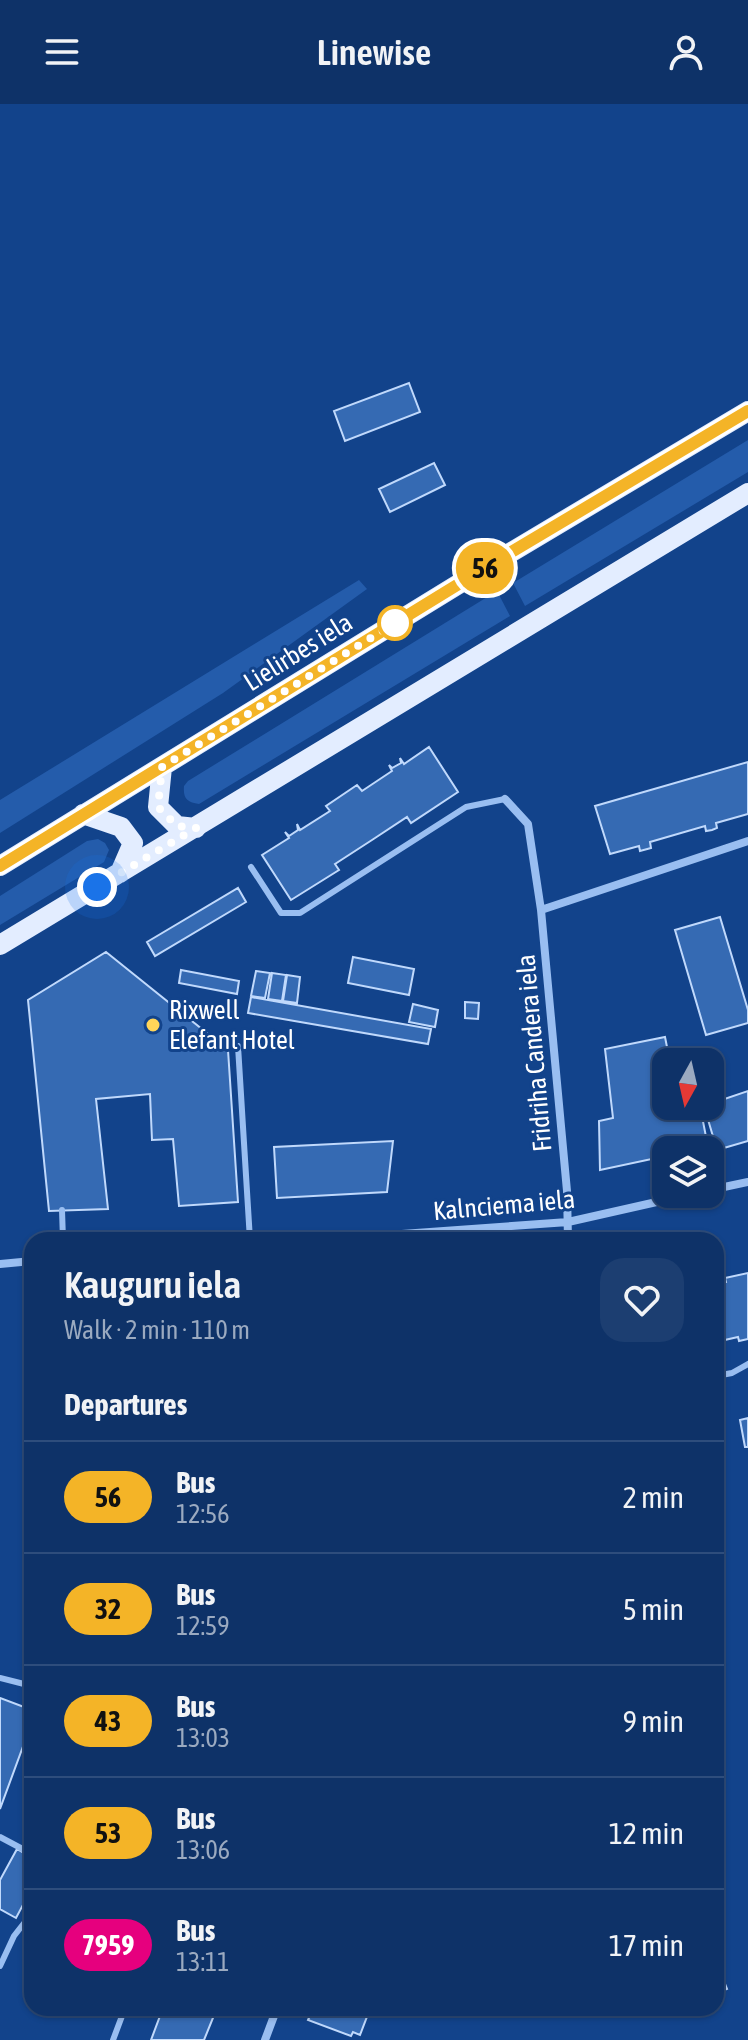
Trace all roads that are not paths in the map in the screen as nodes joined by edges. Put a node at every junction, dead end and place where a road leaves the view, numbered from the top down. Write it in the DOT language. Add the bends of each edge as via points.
graph roads {
  1 [pos="748,411"];
  2 [pos="748,493"];
  3 [pos="162,767"];
  4 [pos="505,799"];
  5 [pos="83,814"];
  6 [pos="196,828"];
  7 [pos="748,841"];
  8 [pos="0,866"];
  9 [pos="251,867"];
  10 [pos="120,873"];
  11 [pos="541,910"];
  12 [pos="0,946"];
  13 [pos="238,1046"];
  14 [pos="748,1182"];
  15 [pos="724,1187"];
  16 [pos="652,1203"];
  17 [pos="62,1210"];
  18 [pos="568,1222"];
  19 [pos="63,1232"];
  20 [pos="250,1232"];
  21 [pos="429,1232"];
  22 [pos="568,1232"];
  23 [pos="24,1262"];
  24 [pos="0,1264"];
  25 [pos="748,1364"];
  26 [pos="724,1374"];
  27 [pos="0,1678"];
  28 [pos="24,1684"];
  29 [pos="0,1837"];
  30 [pos="24,1850"];
  31 [pos="24,1923"];
  32 [pos="0,1966"];
  33 [pos="122,2016"];
  34 [pos="274,2016"];
  35 [pos="113,2040"];
  36 [pos="265,2040"];
  1 -- 3 [label="main road, Lielirbes iela"];
  2 -- 6 [label="main road"];
  3 -- 5 [label="main road, Lielirbes iela"];
  3 -- 6 [label="main road" via="158,807 177,826"];
  4 -- 9 [label="lane" via="466,807 300,913 281,913"];
  4 -- 11 [label="street, Fridriha Candera iela" via="528,824"];
  5 -- 8 [label="main road, Lielirbes iela"];
  5 -- 10 [label="main road" via="121,827 133,843"];
  6 -- 10 [label="main road"];
  7 -- 11 [label="street"];
  10 -- 12 [label="main road"];
  11 -- 18 [label="street, Fridriha Candera iela"];
  13 -- 20 [label="lane"];
  14 -- 15 [label="street"];
  16 -- 18 [label="street, Kalnciema iela"];
  17 -- 19 [label="lane"];
  18 -- 21 [label="street, Kalnciema iela"];
  18 -- 22 [label="street, Fridriha Candera iela"];
  23 -- 24 [label="street"];
  25 -- 26 [label="lane"];
  27 -- 28 [label="lane"];
  29 -- 30 [label="lane"];
  31 -- 32 [label="lane"];
  33 -- 35 [label="lane"];
  34 -- 36 [label="street"];
}
